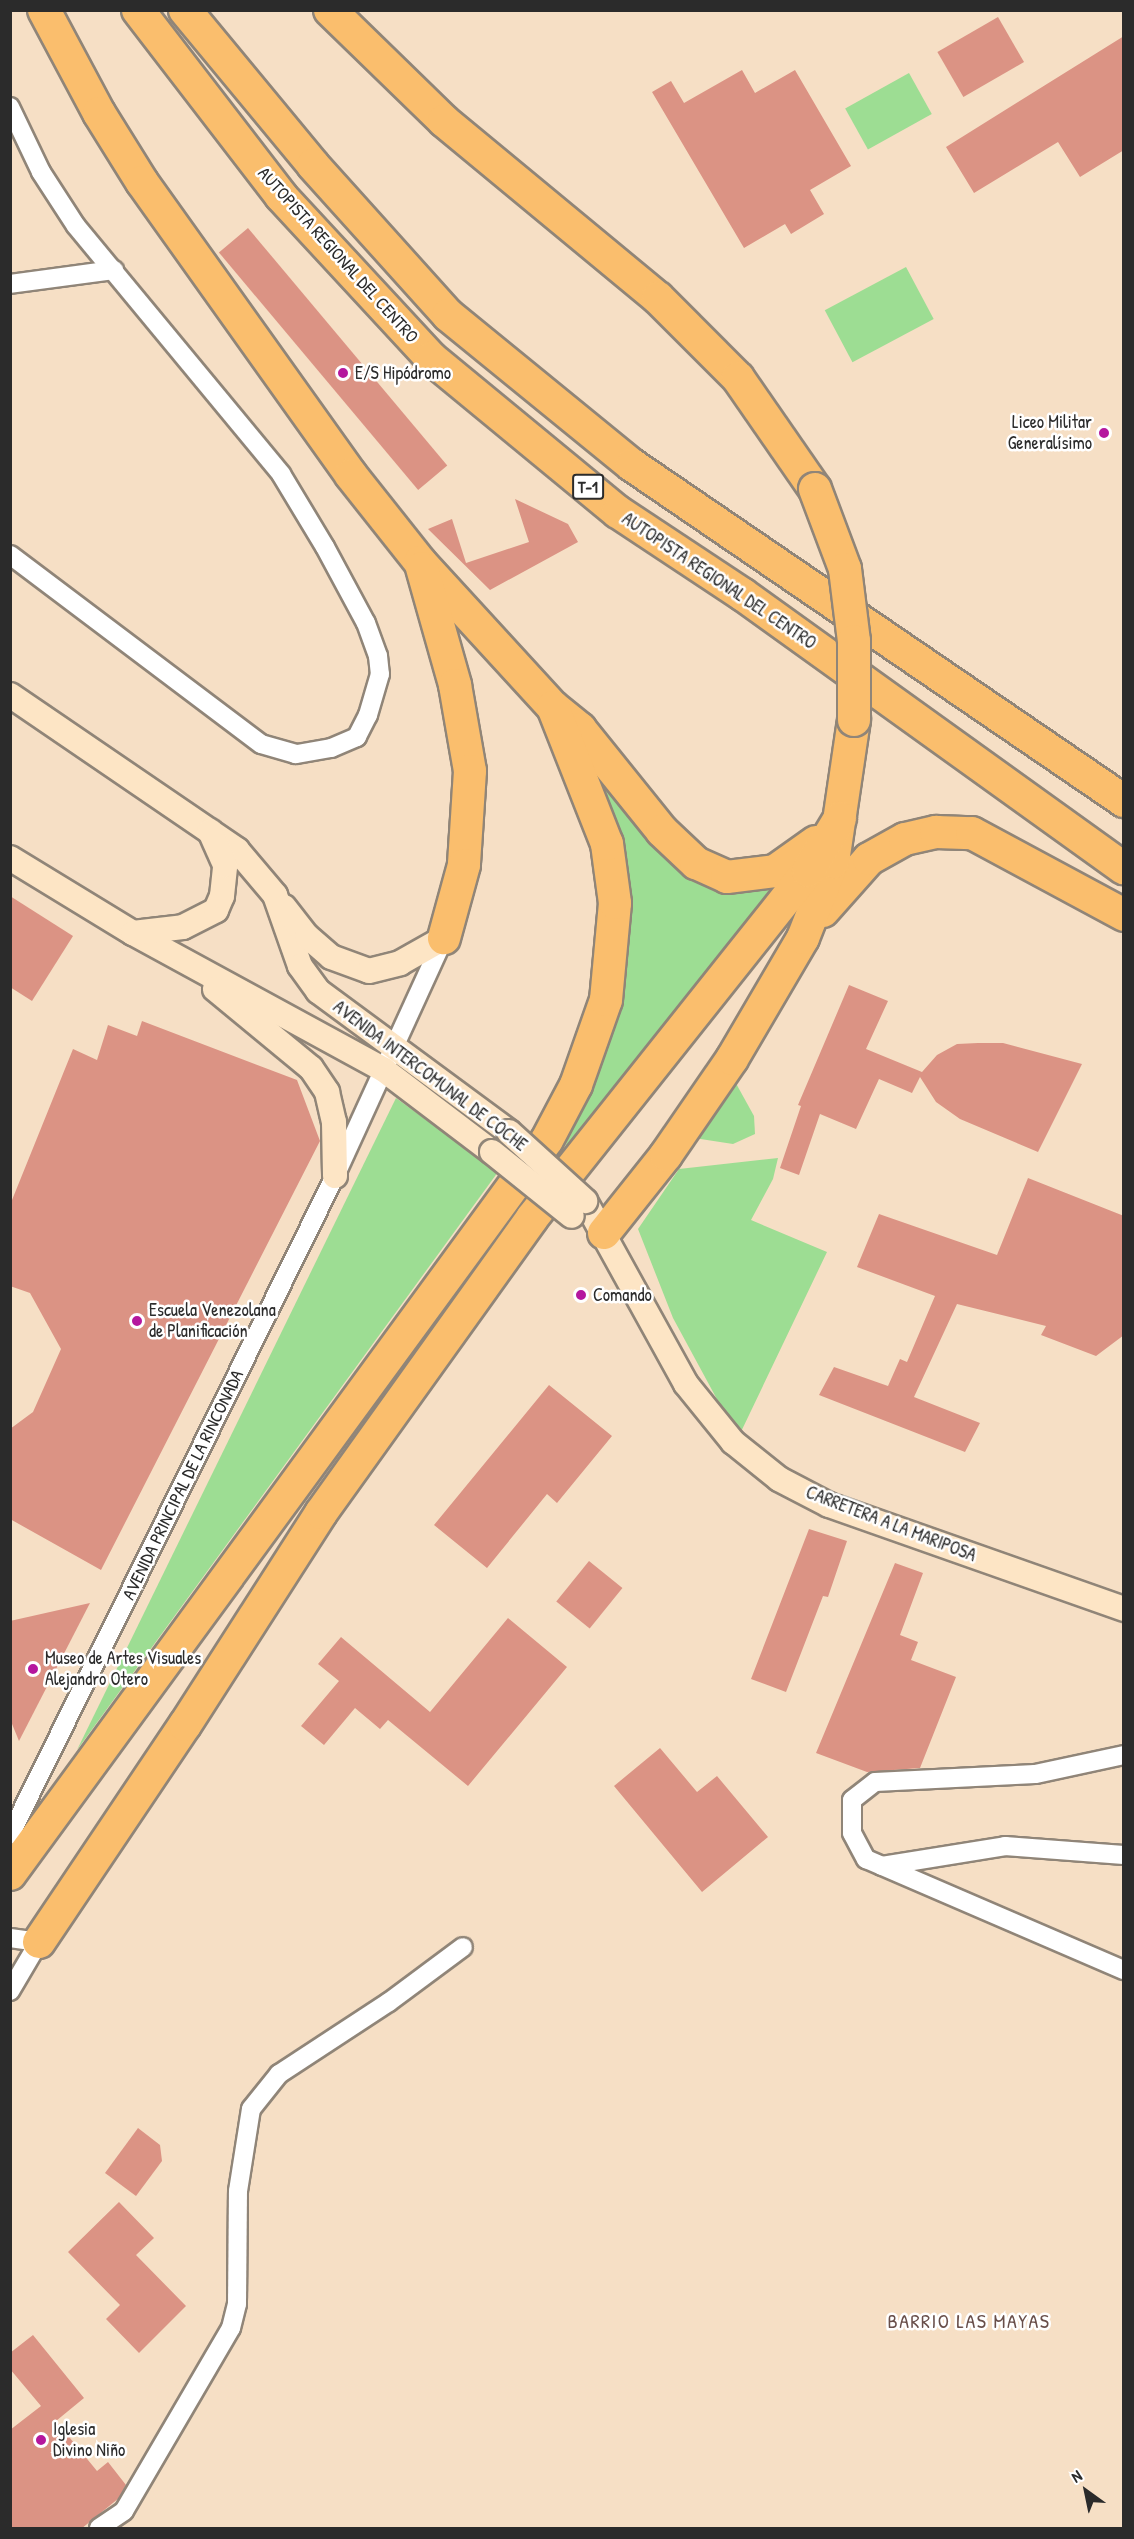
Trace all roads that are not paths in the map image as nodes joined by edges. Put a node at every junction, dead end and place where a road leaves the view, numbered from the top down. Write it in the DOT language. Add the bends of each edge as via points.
graph roads {
  1 [pos="44,10"];
  2 [pos="138,10"];
  3 [pos="185,10"];
  4 [pos="330,10"];
  5 [pos="10,107"];
  6 [pos="114,270"];
  7 [pos="10,284"];
  8 [pos="10,555"];
  9 [pos="420,562"];
  10 [pos="10,694"];
  11 [pos="553,707"];
  12 [pos="1124,801"];
  13 [pos="840,818"];
  14 [pos="207,826"];
  15 [pos="10,858"];
  16 [pos="1124,868"];
  17 [pos="275,895"];
  18 [pos="1124,915"];
  19 [pos="133,933"];
  20 [pos="444,938"];
  21 [pos="803,938"];
  22 [pos="195,967"];
  23 [pos="389,1059"];
  24 [pos="335,1176"];
  25 [pos="579,1208"];
  26 [pos="604,1233"];
  27 [pos="1124,1609"];
  28 [pos="1124,1755"];
  29 [pos="10,1835"];
  30 [pos="1124,1855"];
  31 [pos="882,1866"];
  32 [pos="10,1874"];
  33 [pos="25,1940"];
  34 [pos="463,1947"];
  35 [pos="1124,1970"];
  36 [pos="10,1991"];
  37 [pos="99,2529"];
  1 -- 9 [label="highway" via="99,113 142,182 351,475"];
  2 -- 16 [label="highway, AUTOPISTA REGIONAL DEL CENTRO / T-1" via="281,196 431,358 618,512 752,601"];
  3 -- 12 [label="highway, T-1" via="313,165 448,315 632,465"];
  4 -- 13 [label="highway, bridge" via="444,121 658,298 738,378 815,489 845,569 854,641 854,720"];
  5 -- 6 [label="street" via="41,172 76,226"];
  6 -- 7 [label="street"];
  6 -- 8 [label="street" via="281,474 366,623 378,656 377,694 357,737 331,748 296,754 261,744"];
  9 -- 11 [label="highway"];
  9 -- 20 [label="highway" via="455,685 471,771 464,865"];
  10 -- 14 [label="main road, AVENIDA INTERCOMUNAL DE COCHE"];
  11 -- 13 [label="highway" via="580,729 662,831 709,870 727,877 775,871 796,859"];
  11 -- 32 [label="highway" via="607,844 615,903 606,1000 576,1085 547,1140"];
  13 -- 21 [label="highway" via="833,862"];
  13 -- 33 [label="highway" via="808,871 532,1218 328,1504 185,1725"];
  14 -- 17 [label="main road, AVENIDA INTERCOMUNAL DE COCHE" via="237,850"];
  14 -- 19 [label="main road" via="225,865 222,896 216,910 183,927"];
  15 -- 19 [label="main road, AVENIDA INTERCOMUNAL DE COCHE"];
  17 -- 20 [label="main road" via="307,936 350,967 384,969 420,954"];
  17 -- 23 [label="main road, AVENIDA INTERCOMUNAL DE COCHE" via="293,950 314,986"];
  18 -- 21 [label="highway" via="972,833 936,832 905,839 869,859"];
  19 -- 22 [label="main road, AVENIDA INTERCOMUNAL DE COCHE"];
  20 -- 23 [label="street, AVENIDA PRINCIPAL DE LA RINCONADA"];
  21 -- 26 [label="highway" via="732,1059 666,1155"];
  22 -- 23 [label="main road, AVENIDA INTERCOMUNAL DE COCHE"];
  22 -- 24 [label="main road" via="223,997 311,1068 327,1092 334,1122"];
  23 -- 24 [label="street, AVENIDA PRINCIPAL DE LA RINCONADA"];
  23 -- 25 [label="main road, AVENIDA INTERCOMUNAL DE COCHE, bridge" via="492,1152"];
  23 -- 25 [label="main road, AVENIDA INTERCOMUNAL DE COCHE, bridge" via="509,1132"];
  24 -- 29 [label="street, AVENIDA PRINCIPAL DE LA RINCONADA"];
  25 -- 26 [label="main road, AVENIDA INTERCOMUNAL DE COCHE"];
  26 -- 27 [label="main road, CARRETERA A LA MARIPOSA" via="686,1384 733,1442 778,1479 829,1505"];
  28 -- 31 [label="street" via="1035,1774 875,1782 852,1800 852,1833 866,1859"];
  30 -- 31 [label="street" via="1005,1846"];
  31 -- 35 [label="street"];
  33 -- 36 [label="street"];
  34 -- 37 [label="street" via="389,2002 279,2074 252,2109 238,2191 237,2304 231,2328 124,2511"];
}
